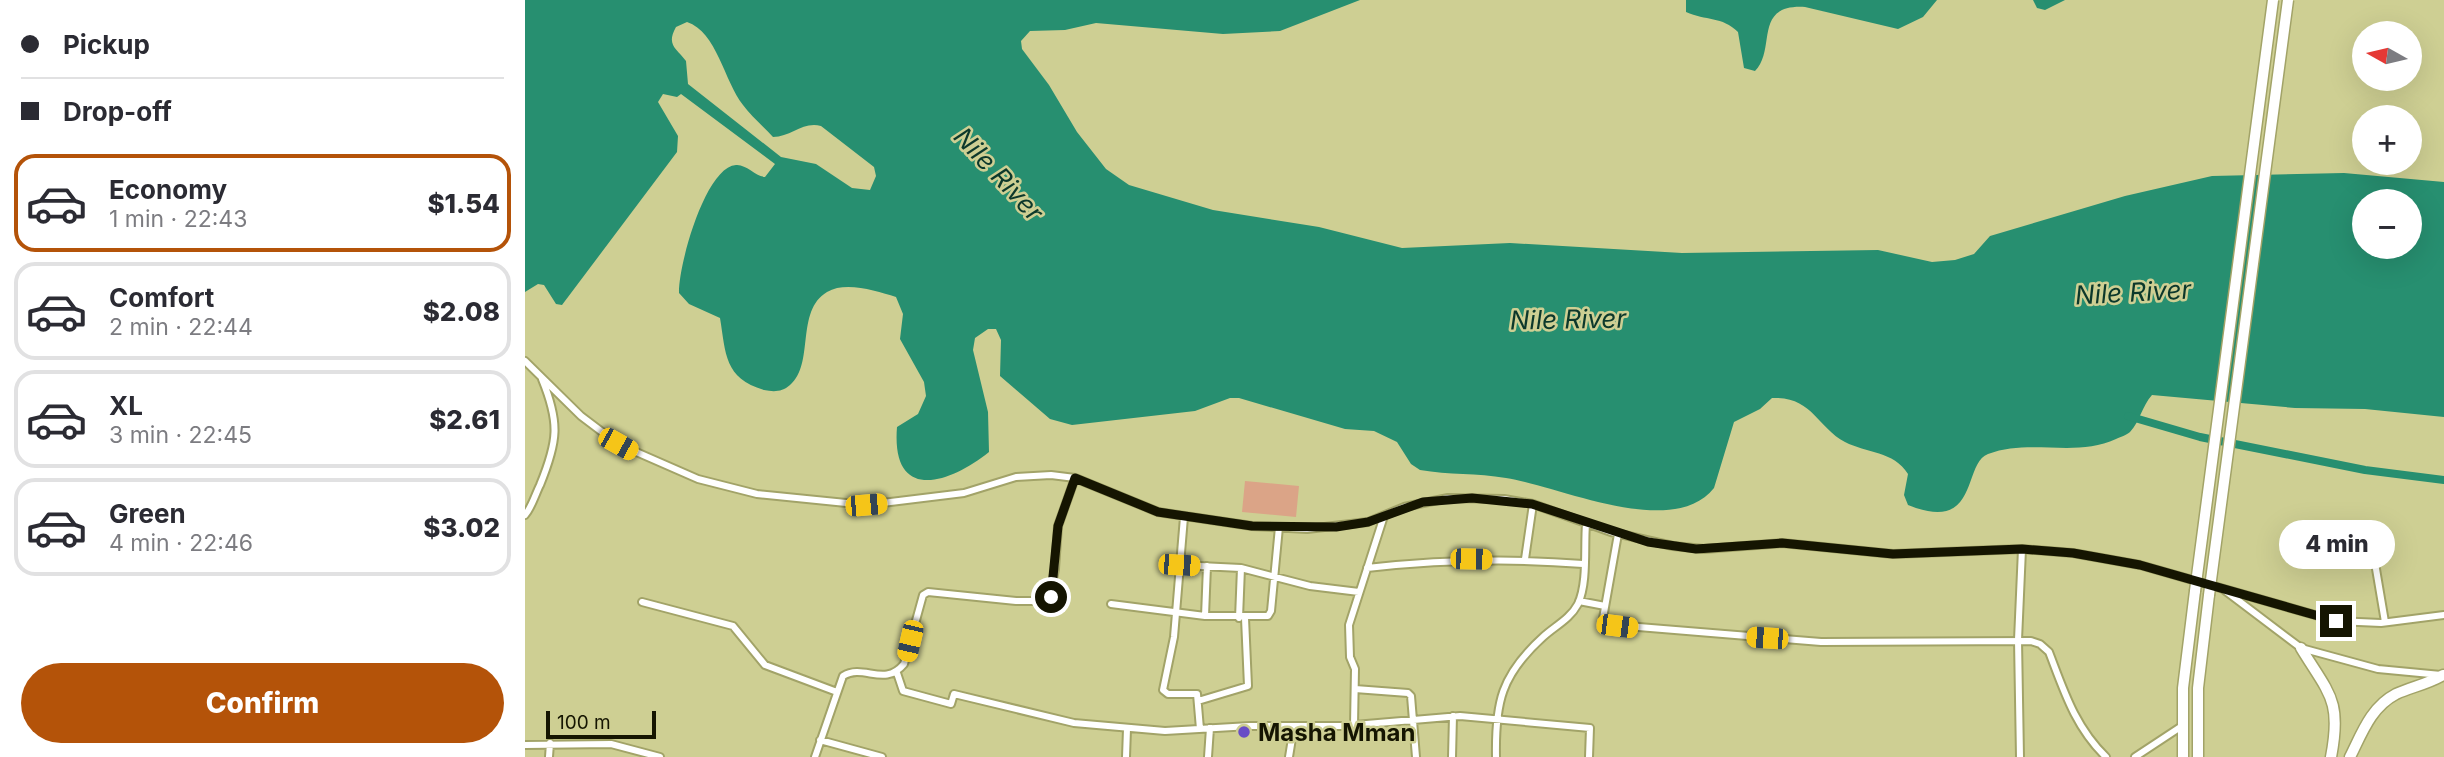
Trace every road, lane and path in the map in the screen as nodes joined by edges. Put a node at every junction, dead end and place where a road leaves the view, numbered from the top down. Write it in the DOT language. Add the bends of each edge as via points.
graph roads {
  1 [pos="2273,0"];
  2 [pos="2288,0"];
  3 [pos="525,361"];
  4 [pos="540,374"];
  5 [pos="1075,478"];
  6 [pos="1532,504"];
  7 [pos="525,515"];
  8 [pos="1384,516"];
  9 [pos="1184,517"];
  10 [pos="1586,524"];
  11 [pos="2376,526"];
  12 [pos="1279,527"];
  13 [pos="1618,534"];
  14 [pos="2022,549"];
  15 [pos="1525,559"];
  16 [pos="1179,565"];
  17 [pos="1583,565"];
  18 [pos="1207,566"];
  19 [pos="1241,568"];
  20 [pos="1367,568"];
  21 [pos="1272,575"];
  22 [pos="2218,586"];
  23 [pos="1359,592"];
  24 [pos="1579,601"];
  25 [pos="642,602"];
  26 [pos="1111,604"];
  27 [pos="1605,606"];
  28 [pos="1174,612"];
  29 [pos="2444,615"];
  30 [pos="1205,616"];
  31 [pos="1242,618"];
  32 [pos="2385,622"];
  33 [pos="2018,640"];
  34 [pos="2301,648"];
  35 [pos="897,673"];
  36 [pos="2444,675"];
  37 [pos="1355,689"];
  38 [pos="837,692"];
  39 [pos="1198,701"];
  40 [pos="1453,716"];
  41 [pos="1496,720"];
  42 [pos="1413,721"];
  43 [pos="1354,725"];
  44 [pos="1294,726"];
  45 [pos="2182,726"];
  46 [pos="1210,728"];
  47 [pos="1127,729"];
  48 [pos="1200,729"];
  49 [pos="820,740"];
  50 [pos="550,743"];
  51 [pos="525,745"];
  52 [pos="549,757"];
  53 [pos="660,757"];
  54 [pos="815,757"];
  55 [pos="882,757"];
  56 [pos="1126,757"];
  57 [pos="1208,757"];
  58 [pos="1289,757"];
  59 [pos="1416,757"];
  60 [pos="1452,757"];
  61 [pos="1496,757"];
  62 [pos="1589,757"];
  63 [pos="2020,757"];
  64 [pos="2106,757"];
  65 [pos="2136,757"];
  66 [pos="2183,757"];
  67 [pos="2198,757"];
  68 [pos="2331,757"];
  69 [pos="2350,757"];
  1 -- 45 [label="main road, bridge" via="2185,660"];
  2 -- 67 [label="main road, bridge" via="2209,595 2198,688"];
  3 -- 4 [label="street"];
  4 -- 5 [label="street" via="581,416 618,444 698,479 757,494 866,505 964,493 1016,477"];
  4 -- 7 [label="street" via="556,439"];
  5 -- 9 [label="street" via="1135,505"];
  5 -- 35 [label="street" via="1058,526 1049,601 928,592 921,600 904,664"];
  6 -- 8 [label="street" via="1448,498"];
  6 -- 10 [label="street"];
  6 -- 15 [label="street"];
  8 -- 12 [label="street" via="1336,527"];
  8 -- 20 [label="street"];
  9 -- 12 [label="street"];
  9 -- 16 [label="street"];
  10 -- 13 [label="street"];
  10 -- 17 [label="street"];
  11 -- 32 [label="street" via="2375,563"];
  12 -- 21 [label="street"];
  13 -- 14 [label="street" via="1696,549 1782,543 1893,554"];
  13 -- 27 [label="street"];
  14 -- 22 [label="street" via="2140,565"];
  14 -- 33 [label="street"];
  15 -- 17 [label="street"];
  15 -- 20 [label="street" via="1446,559"];
  16 -- 18 [label="street"];
  16 -- 28 [label="street"];
  17 -- 24 [label="street"];
  18 -- 19 [label="street"];
  18 -- 30 [label="street"];
  19 -- 21 [label="street"];
  19 -- 31 [label="street"];
  20 -- 23 [label="street"];
  21 -- 23 [label="street" via="1310,586"];
  21 -- 31 [label="street" via="1270,614"];
  22 -- 32 [label="street" via="2324,619"];
  22 -- 34 [label="street"];
  23 -- 37 [label="street" via="1349,625"];
  24 -- 27 [label="street"];
  24 -- 41 [label="street" via="1566,619 1539,640 1506,682"];
  25 -- 38 [label="street" via="733,626 765,665"];
  26 -- 28 [label="street"];
  27 -- 33 [label="street" via="1602,624 1632,628 1821,642"];
  28 -- 30 [label="street"];
  28 -- 39 [label="street" via="1163,690 1197,694"];
  29 -- 32 [label="street"];
  30 -- 31 [label="street"];
  31 -- 39 [label="street" via="1248,686"];
  33 -- 63 [label="street"];
  33 -- 64 [label="street" via="2046,647 2083,733"];
  34 -- 36 [label="street" via="2378,669"];
  34 -- 68 [label="main road" via="2335,704"];
  35 -- 38 [label="street" via="846,673"];
  35 -- 47 [label="street" via="903,691 951,704 954,694 1073,723"];
  36 -- 69 [label="main road" via="2396,695 2373,712"];
  37 -- 42 [label="street" via="1408,693"];
  37 -- 43 [label="street"];
  38 -- 49 [label="street"];
  39 -- 48 [label="street"];
  40 -- 41 [label="street"];
  40 -- 42 [label="street"];
  40 -- 60 [label="street"];
  41 -- 61 [label="street"];
  41 -- 62 [label="street" via="1590,728"];
  42 -- 43 [label="street"];
  42 -- 59 [label="street"];
  43 -- 44 [label="street"];
  44 -- 46 [label="street"];
  44 -- 58 [label="street"];
  45 -- 65 [label="street"];
  45 -- 66 [label="main road"];
  46 -- 48 [label="street"];
  46 -- 57 [label="street"];
  47 -- 48 [label="street"];
  47 -- 56 [label="street"];
  49 -- 54 [label="street"];
  49 -- 55 [label="street"];
  50 -- 51 [label="street"];
  50 -- 52 [label="street"];
  50 -- 53 [label="street" via="617,745"];
}
